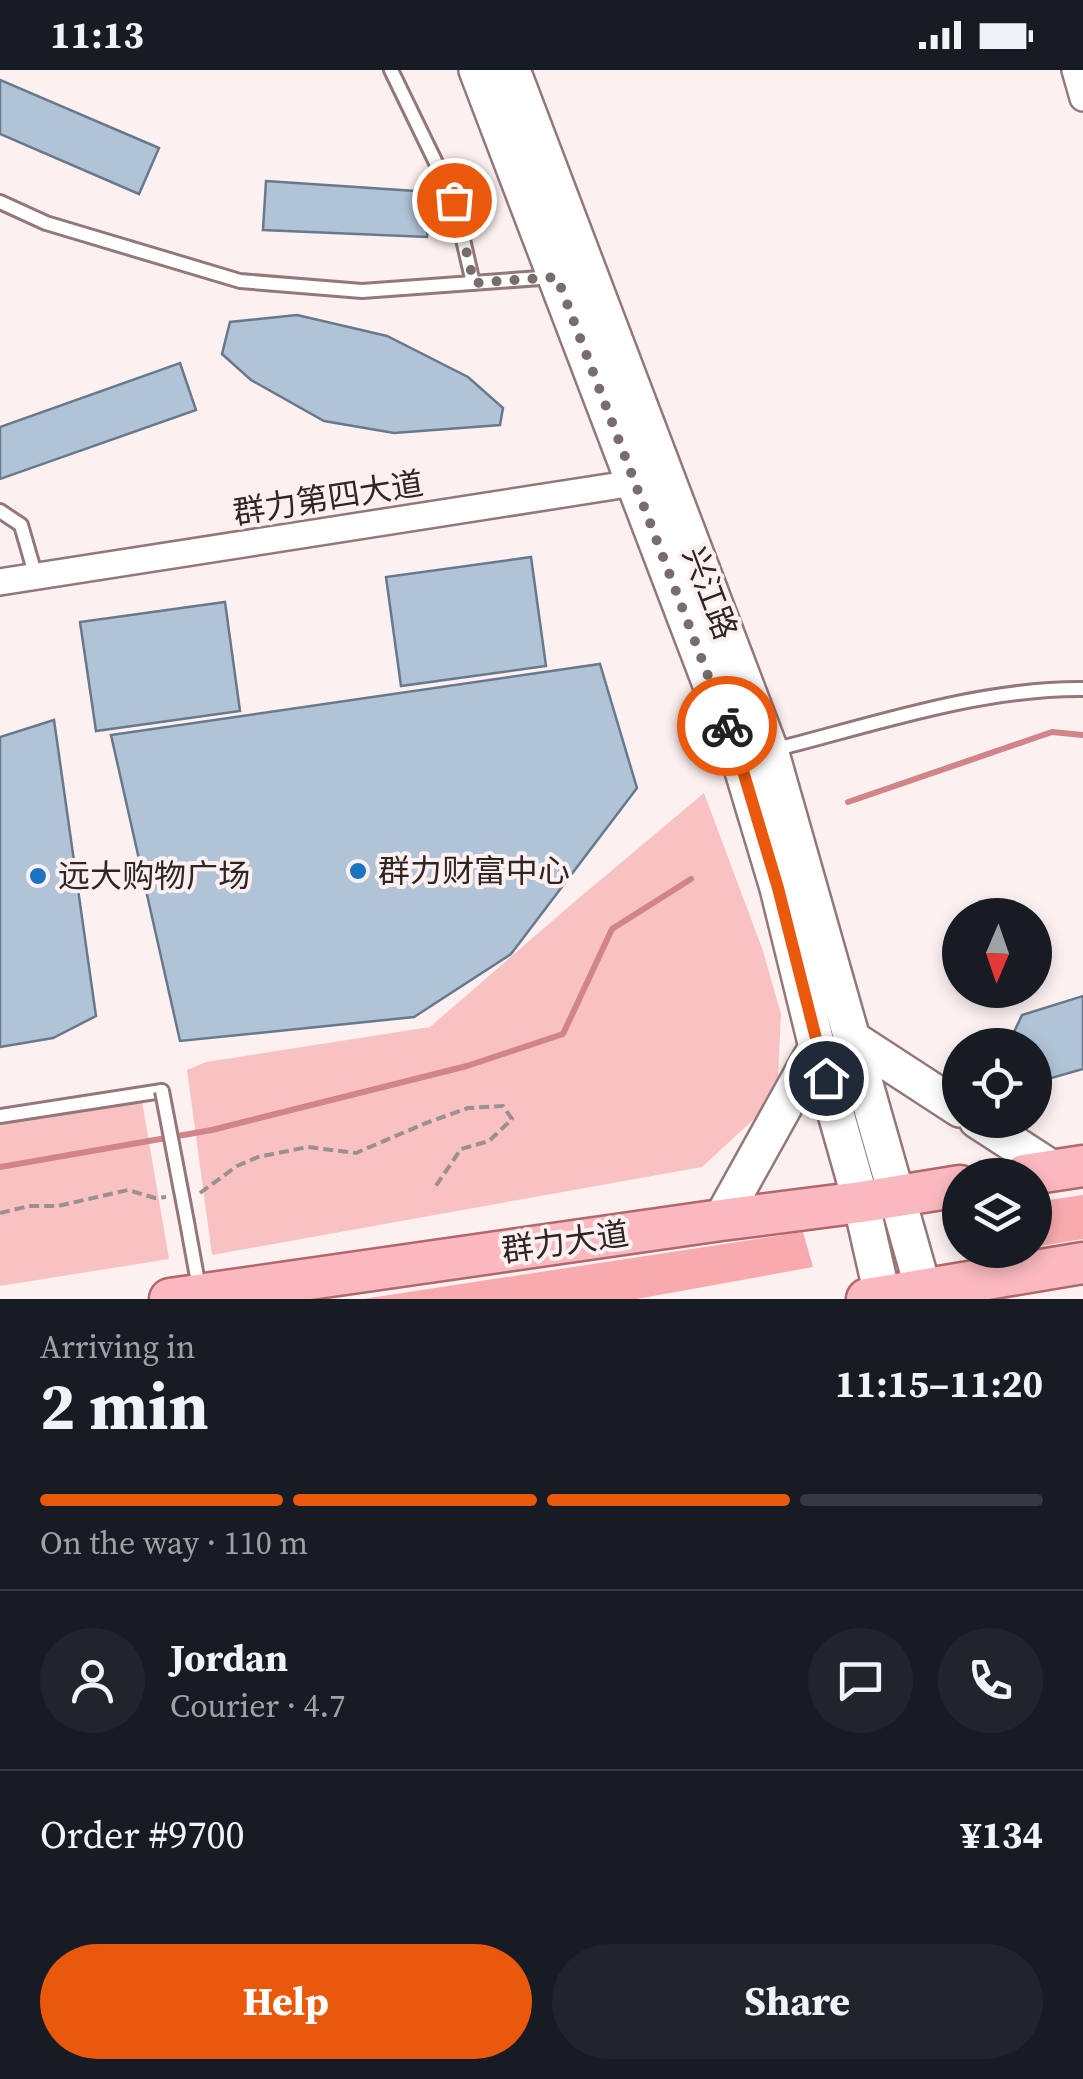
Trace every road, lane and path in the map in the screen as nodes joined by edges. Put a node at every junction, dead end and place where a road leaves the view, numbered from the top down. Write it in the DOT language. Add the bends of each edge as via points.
graph roads {
  1 [pos="391,70"];
  2 [pos="477,70"];
  3 [pos="512,70"];
  4 [pos="1075,70"];
  5 [pos="1083,98"];
  6 [pos="0,202"];
  7 [pos="557,277"];
  8 [pos="474,283"];
  9 [pos="651,480"];
  10 [pos="0,511"];
  11 [pos="36,576"];
  12 [pos="0,582"];
  13 [pos="1083,688"];
  14 [pos="755,756"];
  15 [pos="793,884"];
  16 [pos="854,1040"];
  17 [pos="817,1048"];
  18 [pos="942,1097"];
  19 [pos="0,1116"];
  20 [pos="1005,1138"];
  21 [pos="1054,1170"];
  22 [pos="942,1189"];
  23 [pos="433,1190"];
  24 [pos="198,1194"];
  25 [pos="170,1196"];
  26 [pos="879,1199"];
  27 [pos="0,1212"];
  28 [pos="722,1220"];
  29 [pos="1054,1277"];
  30 [pos="925,1294"];
  31 [pos="185,1297"];
  32 [pos="877,1298"];
  1 -- 8 [label="lane" via="454,200"];
  2 -- 7 [label="main road, 兴江路"];
  3 -- 9 [label="main road, 兴江路"];
  4 -- 5 [label="street"];
  6 -- 8 [label="lane" via="46,223 240,281 362,291"];
  7 -- 8 [label="lane"];
  7 -- 9 [label="main road, 兴江路"];
  9 -- 11 [label="street, 群力第四大道"];
  9 -- 14 [label="main road, 兴江路"];
  10 -- 11 [label="lane" via="21,525"];
  11 -- 12 [label="street, 群力第四大道"];
  13 -- 14 [label="lane" via="1044,688 950,706"];
  14 -- 15 [label="main road, 兴江路"];
  15 -- 16 [label="main road, 兴江路"];
  15 -- 17 [label="main road, 兴江路"];
  16 -- 18 [label="main road"];
  16 -- 26 [label="main road, 兴江路"];
  17 -- 26 [label="main road, 兴江路"];
  17 -- 28 [label="main road"];
  19 -- 31 [label="lane, bridge" via="162,1091 187,1222"];
  20 -- 21 [label="main road"];
  22 -- 26 [label="main road, 群力大道"];
  23 -- 24 [label="path" via="461,1149 489,1141 512,1118 503,1106 468,1108 356,1153 308,1147 258,1156"];
  25 -- 27 [label="path" via="128,1190"];
  26 -- 28 [label="main road, 群力大道"];
  26 -- 30 [label="main road, 兴江路"];
  26 -- 32 [label="main road, 兴江路"];
  28 -- 31 [label="main road, 群力大道"];
  29 -- 30 [label="main road"];
  30 -- 32 [label="main road"];
}
